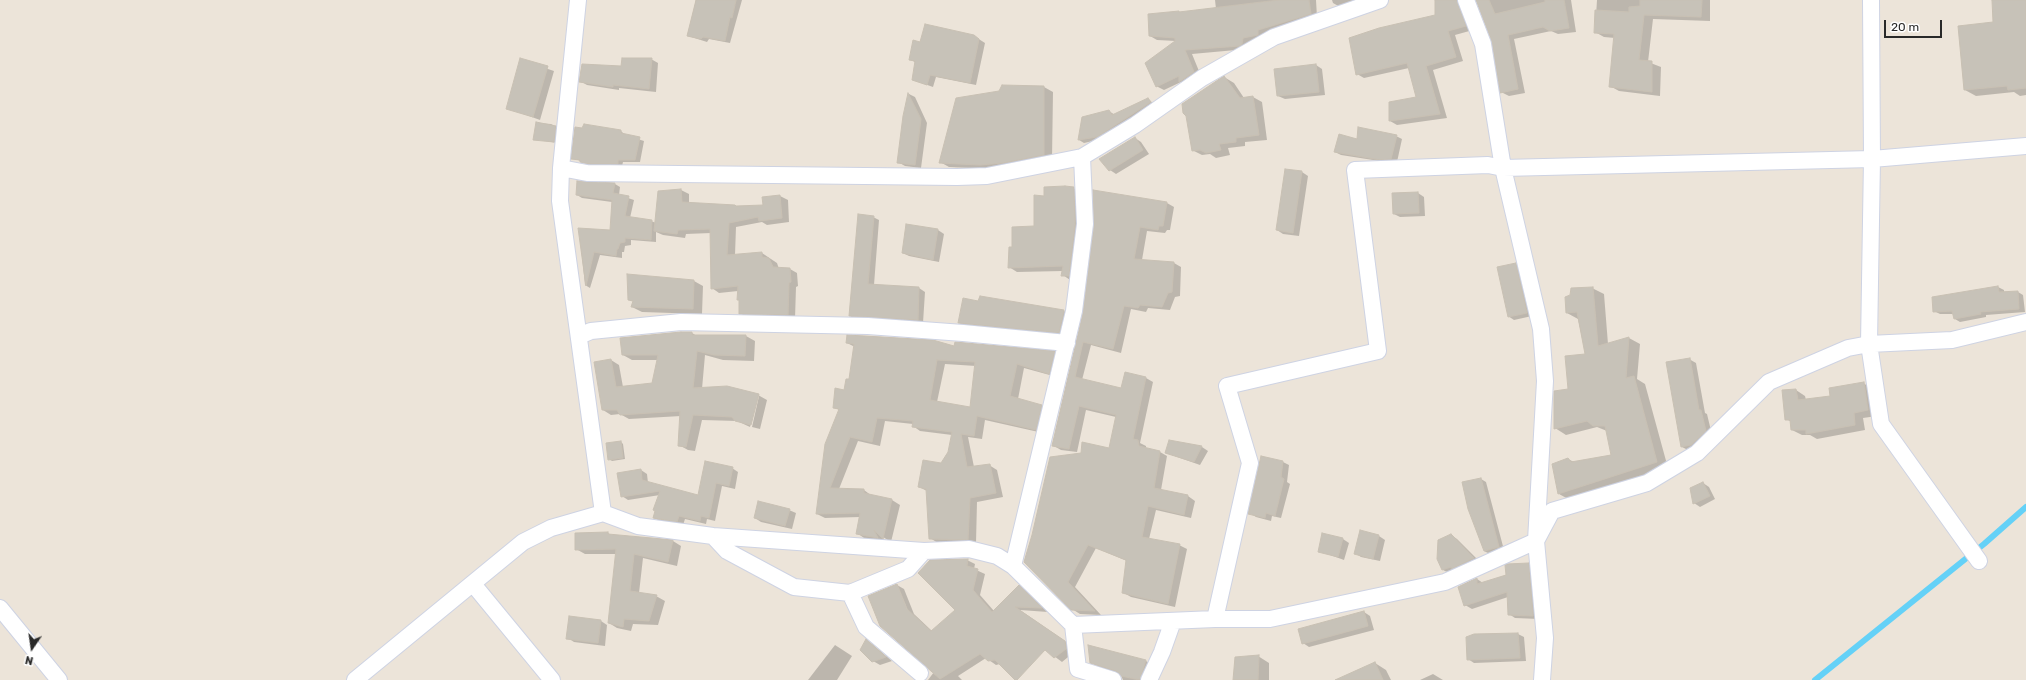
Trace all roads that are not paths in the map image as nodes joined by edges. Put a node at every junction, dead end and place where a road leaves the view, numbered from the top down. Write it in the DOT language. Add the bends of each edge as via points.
graph roads {
  1 [pos="578,0"];
  2 [pos="1380,0"];
  3 [pos="1466,0"];
  4 [pos="1871,0"];
  5 [pos="2026,146"];
  6 [pos="1082,157"];
  7 [pos="1872,159"];
  8 [pos="560,168"];
  9 [pos="1503,168"];
  10 [pos="2026,322"];
  11 [pos="579,336"];
  12 [pos="1067,343"];
  13 [pos="1869,344"];
  14 [pos="603,514"];
  15 [pos="713,536"];
  16 [pos="1536,541"];
  17 [pos="924,551"];
  18 [pos="1979,561"];
  19 [pos="1014,566"];
  20 [pos="473,584"];
  21 [pos="850,593"];
  22 [pos="0,608"];
  23 [pos="1215,619"];
  24 [pos="1173,621"];
  25 [pos="1073,625"];
  26 [pos="920,673"];
  27 [pos="59,680"];
  28 [pos="355,680"];
  29 [pos="552,680"];
  30 [pos="1113,680"];
  31 [pos="1149,680"];
  32 [pos="1542,680"];
  1 -- 8 [label="street"];
  2 -- 6 [label="street" via="1274,37 1202,78"];
  3 -- 9 [label="street" via="1483,44"];
  4 -- 7 [label="street"];
  5 -- 7 [label="street"];
  6 -- 8 [label="street" via="987,176 957,177 587,173"];
  6 -- 12 [label="street" via="1085,224 1074,312"];
  7 -- 9 [label="street"];
  7 -- 13 [label="street"];
  8 -- 11 [label="street" via="560,201"];
  9 -- 16 [label="street" via="1541,329 1545,381"];
  9 -- 23 [label="street" via="1488,165 1355,170 1378,351 1227,386 1250,463"];
  10 -- 13 [label="street" via="1952,340"];
  11 -- 12 [label="street" via="591,331 681,322 868,326"];
  11 -- 14 [label="street"];
  12 -- 19 [label="street"];
  13 -- 16 [label="street" via="1848,348 1769,382 1697,454 1647,483 1552,510"];
  13 -- 18 [label="street" via="1882,424"];
  14 -- 15 [label="street" via="638,526"];
  14 -- 20 [label="street" via="551,528 523,542"];
  15 -- 17 [label="street"];
  15 -- 21 [label="street" via="728,551 794,587"];
  16 -- 23 [label="street" via="1445,582 1270,619"];
  16 -- 32 [label="street" via="1545,638"];
  17 -- 19 [label="street" via="969,549 998,556"];
  17 -- 21 [label="street" via="908,569"];
  19 -- 25 [label="street"];
  20 -- 28 [label="street"];
  20 -- 29 [label="street"];
  21 -- 26 [label="street" via="866,627"];
  22 -- 27 [label="street"];
  23 -- 24 [label="street"];
  24 -- 25 [label="street"];
  24 -- 31 [label="street"];
  25 -- 30 [label="street" via="1078,669"];
}
